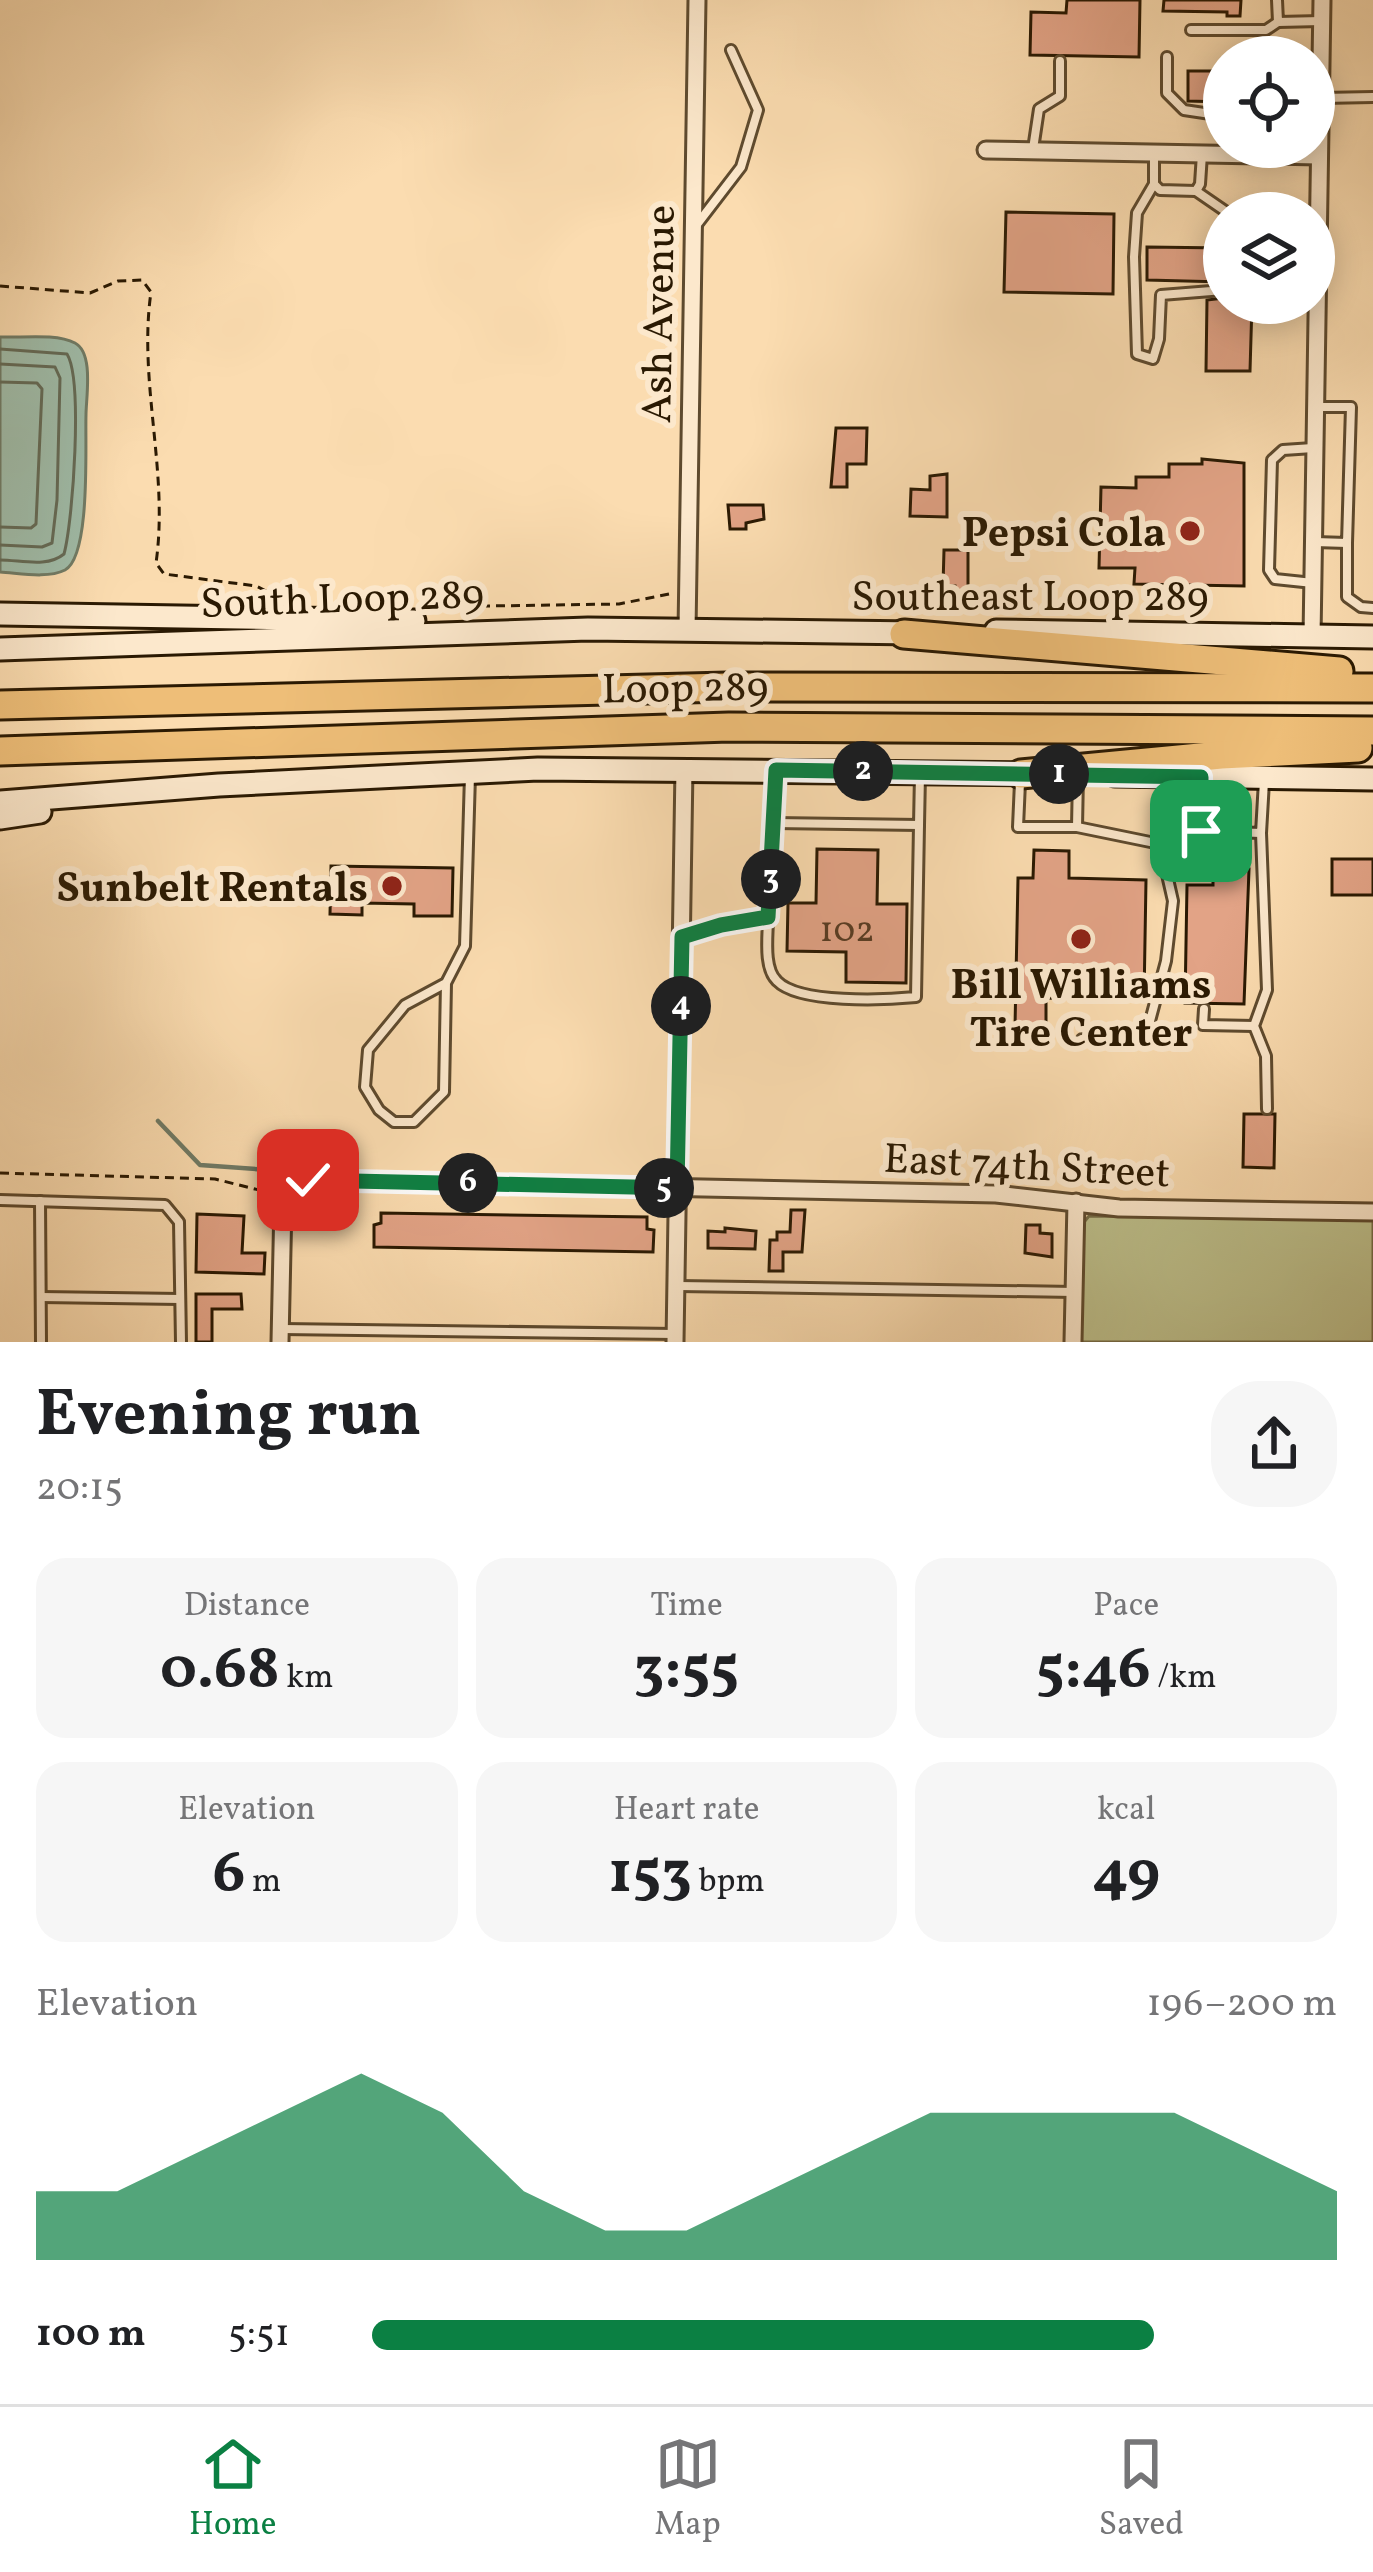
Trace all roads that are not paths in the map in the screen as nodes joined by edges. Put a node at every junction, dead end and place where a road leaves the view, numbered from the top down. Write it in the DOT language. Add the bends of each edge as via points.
graph roads {
  1 [pos="698,0"];
  2 [pos="1277,0"];
  3 [pos="1322,0"];
  4 [pos="1322,21"];
  5 [pos="1278,22"];
  6 [pos="1191,30"];
  7 [pos="1321,36"];
  8 [pos="731,50"];
  9 [pos="1167,57"];
  10 [pos="1060,61"];
  11 [pos="1335,93"];
  12 [pos="1373,97"];
  13 [pos="1203,113"];
  14 [pos="986,150"];
  15 [pos="1033,151"];
  16 [pos="1154,153"];
  17 [pos="1202,154"];
  18 [pos="1154,184"];
  19 [pos="1196,191"];
  20 [pos="1203,196"];
  21 [pos="694,228"];
  22 [pos="1203,292"];
  23 [pos="1317,324"];
  24 [pos="1316,406"];
  25 [pos="1315,448"];
  26 [pos="1313,542"];
  27 [pos="1348,543"];
  28 [pos="1313,584"];
  29 [pos="1373,608"];
  30 [pos="0,614"];
  31 [pos="588,629"];
  32 [pos="687,630"];
  33 [pos="904,634"];
  34 [pos="1312,637"];
  35 [pos="1373,637"];
  36 [pos="0,649"];
  37 [pos="1373,674"];
  38 [pos="1373,688"];
  39 [pos="0,705"];
  40 [pos="1373,731"];
  41 [pos="1373,747"];
  42 [pos="0,751"];
  43 [pos="684,769"];
  44 [pos="776,770"];
  45 [pos="920,772"];
  46 [pos="470,774"];
  47 [pos="1021,774"];
  48 [pos="1078,775"];
  49 [pos="1201,777"];
  50 [pos="1264,778"];
  51 [pos="1373,779"];
  52 [pos="219,785"];
  53 [pos="0,802"];
  54 [pos="0,818"];
  55 [pos="774,823"];
  56 [pos="920,825"];
  57 [pos="1078,827"];
  58 [pos="1261,833"];
  59 [pos="768,917"];
  60 [pos="682,937"];
  61 [pos="446,983"];
  62 [pos="1204,1010"];
  63 [pos="1254,1026"];
  64 [pos="1082,1039"];
  65 [pos="1267,1109"];
  66 [pos="677,1188"];
  67 [pos="0,1200"];
  68 [pos="40,1201"];
  69 [pos="1076,1202"];
  70 [pos="1373,1212"];
  71 [pos="676,1286"];
  72 [pos="1074,1292"];
  73 [pos="41,1297"];
  74 [pos="180,1299"];
  75 [pos="280,1335"];
  76 [pos="675,1338"];
  77 [pos="41,1342"];
  78 [pos="181,1342"];
  79 [pos="1073,1342"];
  1 -- 21 [label="street, Ash Avenue"];
  2 -- 5 [label="lane"];
  3 -- 4 [label="street"];
  4 -- 5 [label="lane"];
  4 -- 7 [label="street"];
  5 -- 6 [label="lane" via="1266,30"];
  8 -- 21 [label="lane" via="758,110 741,167"];
  9 -- 13 [label="lane" via="1167,92 1184,110"];
  10 -- 15 [label="lane" via="1060,96 1039,109"];
  11 -- 12 [label="lane"];
  14 -- 15 [label="street"];
  15 -- 16 [label="street"];
  16 -- 17 [label="street"];
  16 -- 18 [label="lane"];
  17 -- 19 [label="lane"];
  18 -- 19 [label="lane"];
  18 -- 22 [label="lane" via="1137,213 1137,354 1153,359 1161,296"];
  19 -- 20 [label="lane"];
  21 -- 32 [label="street, Ash Avenue"];
  23 -- 24 [label="street"];
  24 -- 25 [label="street"];
  24 -- 27 [label="lane" via="1351,407"];
  25 -- 26 [label="street"];
  25 -- 28 [label="lane" via="1283,450 1273,460 1269,570 1275,579"];
  26 -- 27 [label="lane"];
  26 -- 28 [label="street"];
  27 -- 29 [label="lane" via="1347,597"];
  28 -- 34 [label="street"];
  30 -- 31 [label="main road"];
  31 -- 32 [label="main road, South Loop 289"];
  31 -- 36 [label="main road, South Loop 289"];
  32 -- 33 [label="main road, Southeast Loop 289"];
  33 -- 34 [label="main road, Southeast Loop 289"];
  33 -- 37 [label="highway"];
  34 -- 35 [label="main road, Southeast Loop 289"];
  38 -- 39 [label="highway, Loop 289" via="770,686"];
  40 -- 42 [label="highway, Loop 289" via="729,727"];
  41 -- 47 [label="highway"];
  43 -- 44 [label="main road"];
  43 -- 46 [label="main road"];
  43 -- 60 [label="street"];
  44 -- 45 [label="main road"];
  44 -- 55 [label="lane"];
  45 -- 47 [label="main road"];
  45 -- 56 [label="lane"];
  46 -- 52 [label="main road"];
  46 -- 61 [label="lane" via="465,946"];
  47 -- 48 [label="main road"];
  47 -- 57 [label="lane" via="1018,827"];
  48 -- 49 [label="main road"];
  48 -- 57 [label="lane"];
  49 -- 50 [label="main road"];
  49 -- 58 [label="lane" via="1201,831"];
  50 -- 51 [label="main road"];
  50 -- 58 [label="lane"];
  52 -- 53 [label="main road"];
  52 -- 54 [label="main road"];
  55 -- 56 [label="lane"];
  55 -- 59 [label="lane"];
  56 -- 59 [label="lane" via="916,997 809,996 775,981"];
  57 -- 64 [label="lane" via="1160,844 1173,901 1146,1036"];
  58 -- 63 [label="lane" via="1267,990"];
  59 -- 60 [label="lane"];
  60 -- 66 [label="street"];
  61 -- 61 [label="lane" via="405,1005 368,1050 364,1087 394,1122 414,1122 444,1092"];
  62 -- 63 [label="lane" via="1203,1025"];
  63 -- 65 [label="lane" via="1266,1056"];
  66 -- 69 [label="street, East 74th Street"];
  66 -- 71 [label="street"];
  66 -- 75 [label="street, East 74th Street" via="308,1180 285,1197"];
  67 -- 68 [label="lane"];
  68 -- 73 [label="lane"];
  68 -- 74 [label="lane" via="165,1205 179,1222"];
  69 -- 70 [label="street, East 74th Street"];
  69 -- 72 [label="street"];
  71 -- 72 [label="lane"];
  71 -- 76 [label="street"];
  72 -- 79 [label="street"];
  73 -- 74 [label="lane"];
  73 -- 77 [label="lane"];
  74 -- 78 [label="lane"];
  75 -- 76 [label="lane"];
}
